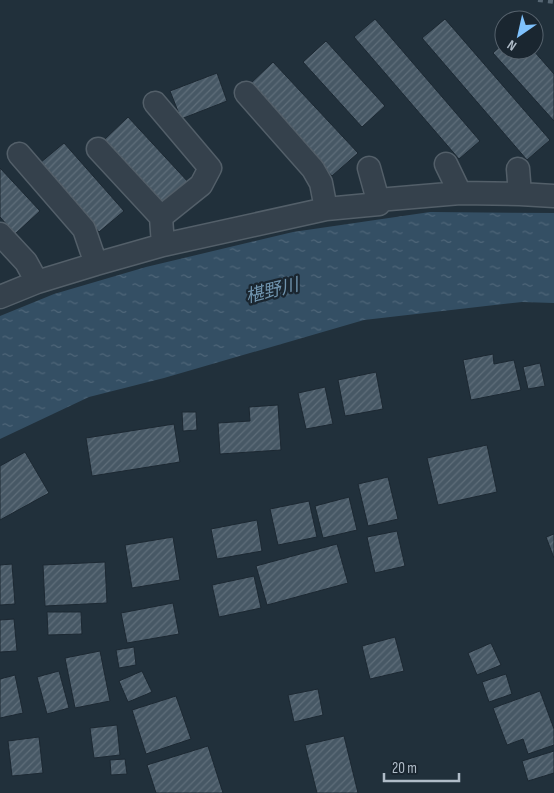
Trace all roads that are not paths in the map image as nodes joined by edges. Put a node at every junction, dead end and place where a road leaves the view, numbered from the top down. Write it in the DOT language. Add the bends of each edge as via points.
graph roads {
  1 [pos="246,93"];
  2 [pos="155,103"];
  3 [pos="98,149"];
  4 [pos="18,154"];
  5 [pos="446,164"];
  6 [pos="369,168"];
  7 [pos="518,169"];
  8 [pos="460,193"];
  9 [pos="520,194"];
  10 [pos="554,196"];
  11 [pos="378,200"];
  12 [pos="326,209"];
  13 [pos="161,217"];
  14 [pos="0,234"];
  15 [pos="163,245"];
  16 [pos="96,264"];
  17 [pos="37,282"];
  18 [pos="0,297"];
  1 -- 12 [label="street" via="313,169 321,182"];
  2 -- 13 [label="street" via="210,168 201,185"];
  3 -- 13 [label="street"];
  4 -- 16 [label="street" via="84,229"];
  5 -- 8 [label="street"];
  6 -- 11 [label="street"];
  7 -- 9 [label="street"];
  8 -- 9 [label="street"];
  8 -- 11 [label="street"];
  9 -- 10 [label="street"];
  11 -- 12 [label="street" via="379,204"];
  12 -- 15 [label="street"];
  13 -- 15 [label="street"];
  14 -- 17 [label="street" via="26,262"];
  15 -- 16 [label="street"];
  16 -- 17 [label="street"];
  17 -- 18 [label="street"];
}
